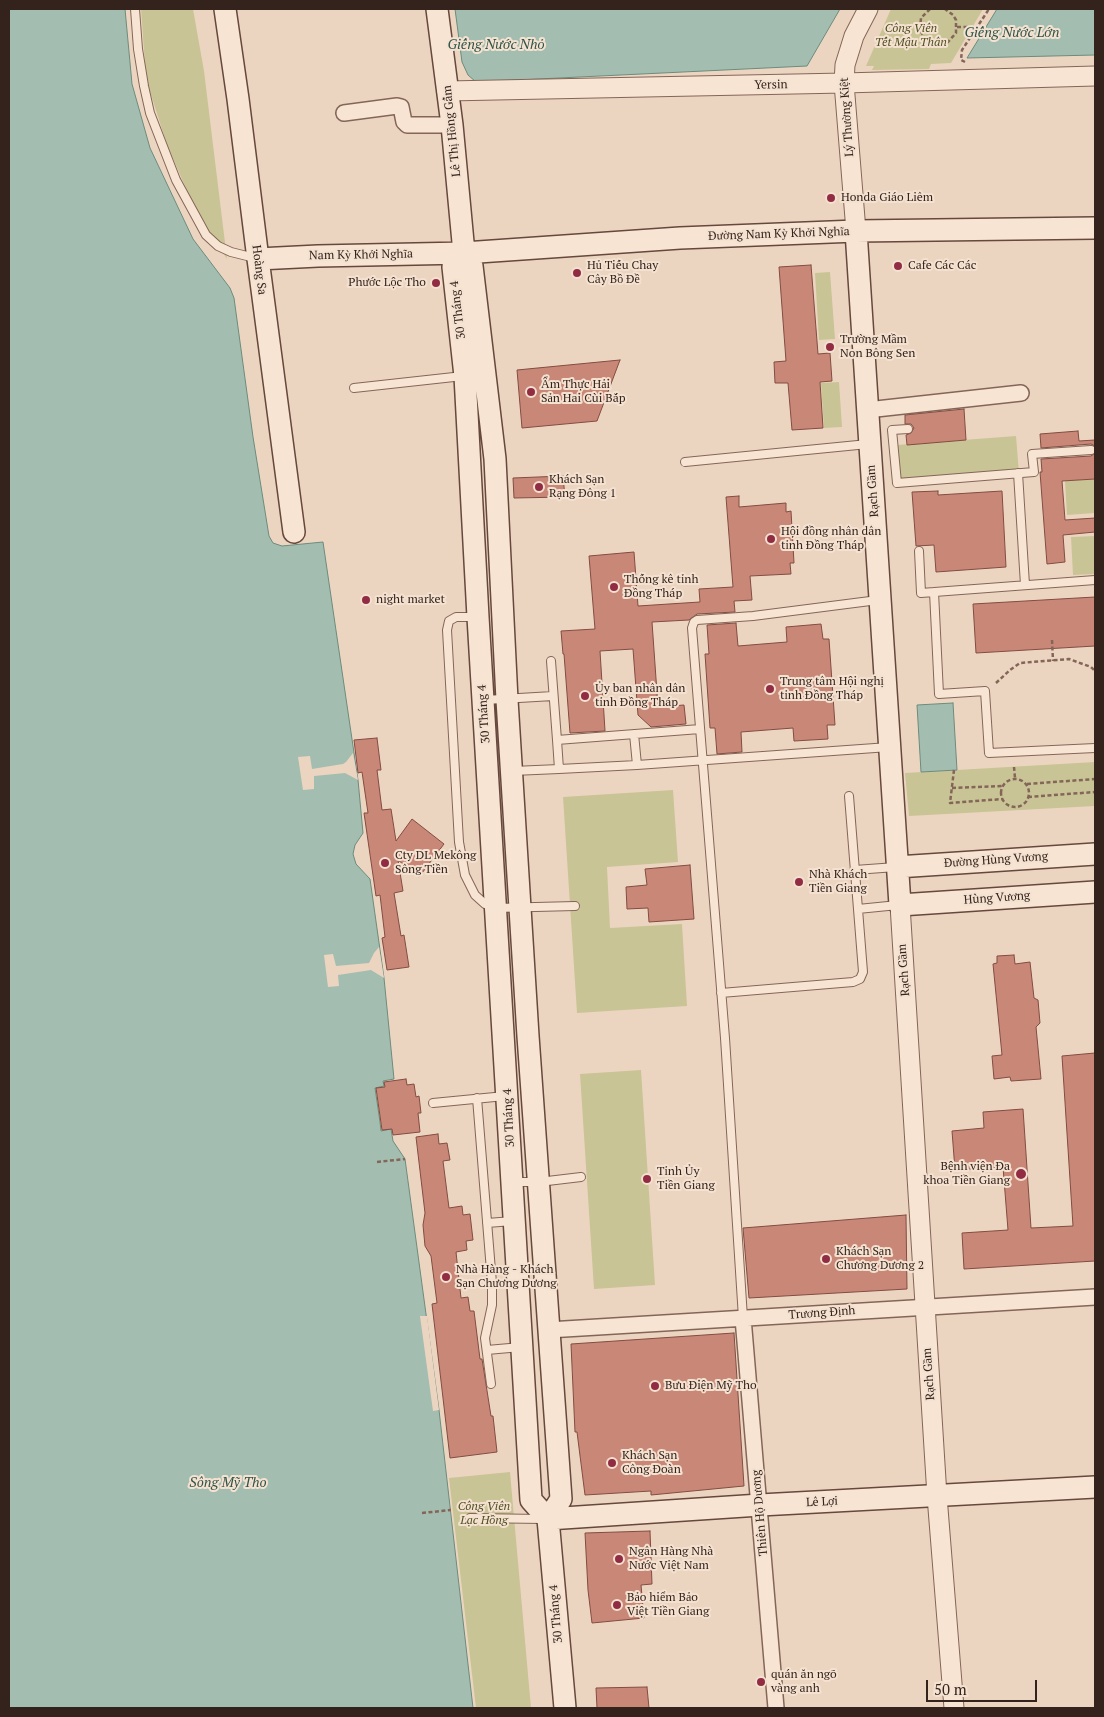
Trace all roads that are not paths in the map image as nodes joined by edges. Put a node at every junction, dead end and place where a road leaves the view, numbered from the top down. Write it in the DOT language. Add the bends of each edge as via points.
graph roads {
  1 [pos="136,9"];
  2 [pos="225,9"];
  3 [pos="437,9"];
  4 [pos="868,9"];
  5 [pos="1095,76"];
  6 [pos="844,83"];
  7 [pos="448,91"];
  8 [pos="344,113"];
  9 [pos="452,125"];
  10 [pos="1095,228"];
  11 [pos="856,231"];
  12 [pos="464,253"];
  13 [pos="258,259"];
  14 [pos="465,376"];
  15 [pos="354,388"];
  16 [pos="1021,393"];
  17 [pos="867,410"];
  18 [pos="908,429"];
  19 [pos="870,444"];
  20 [pos="1091,450"];
  21 [pos="495,459"];
  22 [pos="470,460"];
  23 [pos="685,462"];
  24 [pos="1018,473"];
  25 [pos="294,532"];
  26 [pos="919,551"];
  27 [pos="1095,580"];
  28 [pos="1025,585"];
  29 [pos="934,592"];
  30 [pos="880,600"];
  31 [pos="478,617"];
  32 [pos="503,617"];
  33 [pos="551,661"];
  34 [pos="553,696"];
  35 [pos="483,700"];
  36 [pos="507,700"];
  37 [pos="700,729"];
  38 [pos="634,734"];
  39 [pos="557,740"];
  40 [pos="889,747"];
  41 [pos="1095,748"];
  42 [pos="702,760"];
  43 [pos="637,765"];
  44 [pos="558,768"];
  45 [pos="512,771"];
  46 [pos="849,796"];
  47 [pos="1095,854"];
  48 [pos="897,867"];
  49 [pos="855,870"];
  50 [pos="1095,892"];
  51 [pos="900,905"];
  52 [pos="575,906"];
  53 [pos="521,907"];
  54 [pos="496,908"];
  55 [pos="858,909"];
  56 [pos="721,993"];
  57 [pos="528,1036"];
  58 [pos="504,1037"];
  59 [pos="507,1095"];
  60 [pos="477,1098"];
  61 [pos="433,1103"];
  62 [pos="581,1177"];
  63 [pos="513,1182"];
  64 [pos="539,1182"];
  65 [pos="515,1221"];
  66 [pos="487,1223"];
  67 [pos="1095,1297"];
  68 [pos="925,1306"];
  69 [pos="743,1318"];
  70 [pos="548,1330"];
  71 [pos="522,1339"];
  72 [pos="487,1350"];
  73 [pos="491,1384"];
  74 [pos="1095,1487"];
  75 [pos="937,1496"];
  76 [pos="760,1505"];
  77 [pos="470,1518"];
  78 [pos="548,1519"];
  79 [pos="565,1708"];
  80 [pos="776,1708"];
  81 [pos="954,1708"];
  1 -- 13 [label="lane" via="138,49 150,113 176,180 206,235 218,246"];
  2 -- 13 [label="main road, Hoàng Sa"];
  3 -- 7 [label="main road, Lê Thị Hồng Gấm"];
  4 -- 6 [label="street, Lý Thường Kiệt" via="854,36 845,65"];
  5 -- 6 [label="street, Yersin"];
  6 -- 7 [label="street, Yersin"];
  6 -- 11 [label="street, Lý Thường Kiệt"];
  7 -- 9 [label="main road, Lê Thị Hồng Gấm"];
  8 -- 9 [label="street" via="397,106 401,107 407,125"];
  9 -- 12 [label="main road, Lê Thị Hồng Gấm"];
  10 -- 11 [label="main road, Đường Nam Kỳ Khởi Nghĩa"];
  11 -- 12 [label="main road, Đường Nam Kỳ Khởi Nghĩa" via="680,238"];
  11 -- 17 [label="main road, Rạch Gầm"];
  12 -- 13 [label="main road, Nam Kỳ Khởi Nghĩa"];
  12 -- 14 [label="main road, 30 Tháng 4" via="452,267"];
  12 -- 21 [label="main road, 30 Tháng 4" via="472,266"];
  13 -- 25 [label="main road, Hoàng Sa"];
  14 -- 15 [label="lane"];
  14 -- 22 [label="main road, 30 Tháng 4"];
  16 -- 17 [label="street"];
  17 -- 19 [label="main road, Rạch Gầm"];
  18 -- 24 [label="lane" via="892,430 897,483"];
  19 -- 23 [label="lane"];
  19 -- 30 [label="main road, Rạch Gầm"];
  20 -- 24 [label="lane" via="1032,454 1034,472"];
  21 -- 22 [label="street"];
  21 -- 32 [label="main road, 30 Tháng 4"];
  22 -- 31 [label="main road, 30 Tháng 4"];
  24 -- 28 [label="lane"];
  26 -- 29 [label="lane" via="921,593"];
  27 -- 28 [label="lane"];
  28 -- 29 [label="lane"];
  29 -- 41 [label="lane" via="939,694 985,691 989,753"];
  30 -- 37 [label="lane" via="694,622"];
  30 -- 40 [label="main road, Rạch Gầm"];
  31 -- 32 [label="main road"];
  31 -- 35 [label="main road, 30 Tháng 4"];
  31 -- 54 [label="lane" via="456,618 449,621 447,630 459,842 465,875 475,895"];
  32 -- 36 [label="main road, 30 Tháng 4"];
  33 -- 34 [label="lane"];
  34 -- 36 [label="lane"];
  34 -- 39 [label="lane"];
  35 -- 36 [label="lane"];
  35 -- 54 [label="main road, 30 Tháng 4"];
  36 -- 45 [label="main road, 30 Tháng 4"];
  37 -- 38 [label="lane"];
  37 -- 42 [label="lane"];
  38 -- 39 [label="lane"];
  38 -- 43 [label="lane"];
  39 -- 44 [label="lane"];
  40 -- 42 [label="lane"];
  40 -- 48 [label="main road, Rạch Gầm"];
  42 -- 43 [label="lane"];
  42 -- 56 [label="lane"];
  43 -- 44 [label="lane"];
  44 -- 45 [label="lane"];
  45 -- 53 [label="main road, 30 Tháng 4"];
  46 -- 49 [label="lane"];
  47 -- 48 [label="main road, Đường Hùng Vương"];
  48 -- 49 [label="lane"];
  48 -- 51 [label="main road, Rạch Gầm"];
  49 -- 55 [label="lane"];
  50 -- 51 [label="main road, Hùng Vương"];
  51 -- 55 [label="lane"];
  51 -- 68 [label="street, Rạch Gầm"];
  52 -- 53 [label="lane"];
  53 -- 54 [label="lane"];
  53 -- 57 [label="main road, 30 Tháng 4"];
  54 -- 58 [label="main road, 30 Tháng 4"];
  55 -- 56 [label="lane" via="863,972 860,978 853,982"];
  56 -- 69 [label="lane"];
  57 -- 58 [label="street"];
  57 -- 64 [label="main road, 30 Tháng 4"];
  58 -- 59 [label="main road, 30 Tháng 4"];
  59 -- 60 [label="lane"];
  59 -- 63 [label="main road, 30 Tháng 4"];
  60 -- 61 [label="lane"];
  60 -- 66 [label="lane"];
  62 -- 64 [label="lane"];
  63 -- 64 [label="lane"];
  63 -- 65 [label="main road, 30 Tháng 4"];
  64 -- 70 [label="main road, 30 Tháng 4"];
  65 -- 66 [label="lane"];
  65 -- 71 [label="main road, 30 Tháng 4"];
  66 -- 72 [label="lane" via="492,1283 492,1305 485,1338"];
  67 -- 68 [label="street, Trương Định"];
  68 -- 69 [label="street, Trương Định"];
  68 -- 75 [label="street, Rạch Gầm"];
  69 -- 70 [label="street, Trương Định"];
  69 -- 76 [label="street, Thiên Hộ Dương"];
  70 -- 71 [label="main road"];
  70 -- 78 [label="main road, 30 Tháng 4" via="561,1499"];
  71 -- 72 [label="lane"];
  71 -- 78 [label="main road, 30 Tháng 4" via="531,1500"];
  72 -- 73 [label="lane"];
  74 -- 75 [label="main road, Lê Lợi"];
  75 -- 76 [label="main road, Lê Lợi"];
  75 -- 81 [label="street, Rạch Gầm"];
  76 -- 78 [label="main road, Lê Lợi"];
  76 -- 80 [label="street, Thiên Hộ Dương"];
  77 -- 78 [label="lane"];
  78 -- 79 [label="main road, 30 Tháng 4"];
}
